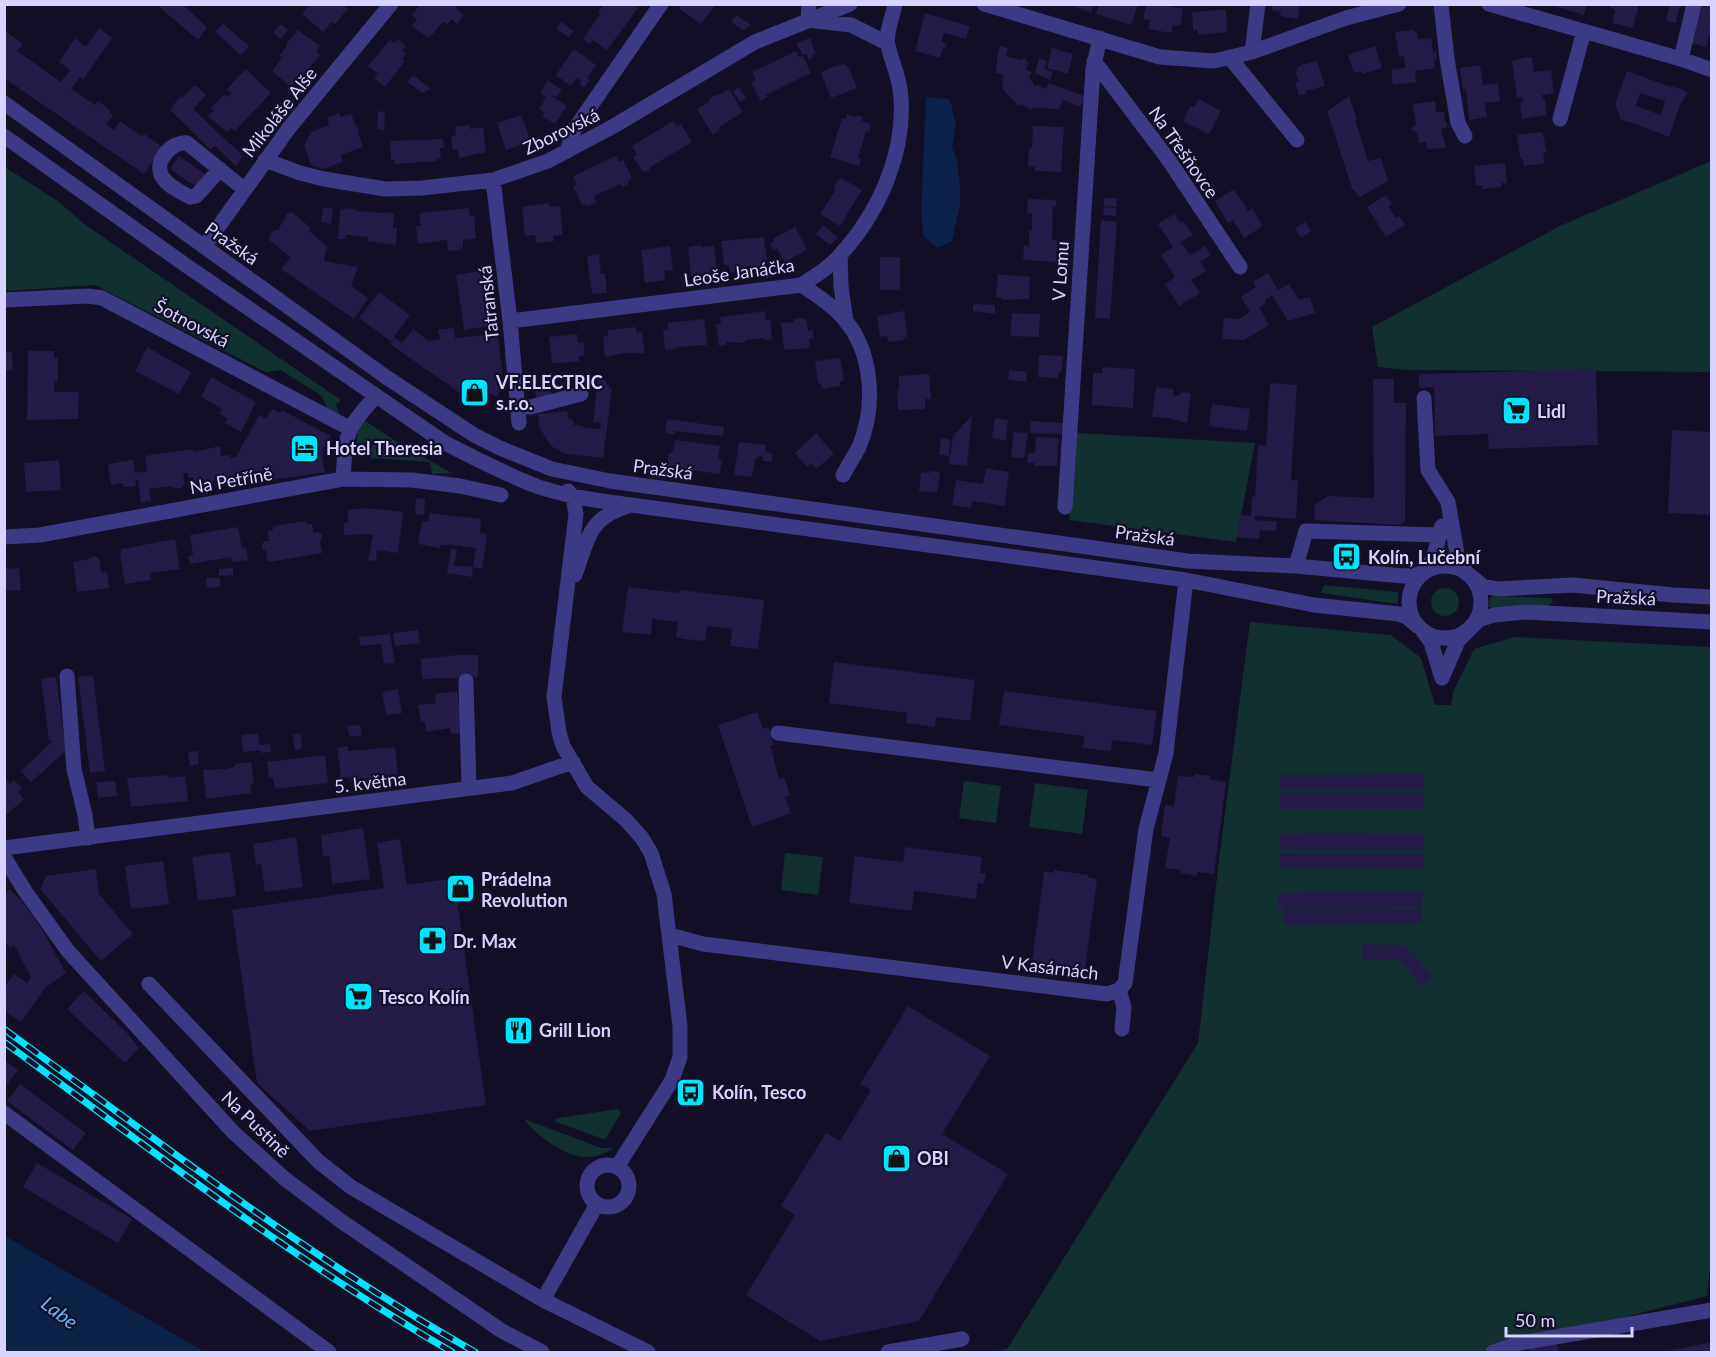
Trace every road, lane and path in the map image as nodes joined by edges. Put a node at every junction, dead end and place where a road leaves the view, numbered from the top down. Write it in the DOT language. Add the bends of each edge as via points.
graph roads {
  1 [pos="391,4"];
  2 [pos="661,4"];
  3 [pos="850,4"];
  4 [pos="895,4"];
  5 [pos="984,4"];
  6 [pos="1258,4"];
  7 [pos="1399,4"];
  8 [pos="1441,4"];
  9 [pos="1489,4"];
  10 [pos="1694,4"];
  11 [pos="809,12"];
  12 [pos="1584,31"];
  13 [pos="1100,38"];
  14 [pos="887,43"];
  15 [pos="1252,52"];
  16 [pos="1231,59"];
  17 [pos="1681,59"];
  18 [pos="1094,61"];
  19 [pos="1712,70"];
  20 [pos="4,103"];
  21 [pos="1560,119"];
  22 [pos="1465,136"];
  23 [pos="6,137"];
  24 [pos="1298,140"];
  25 [pos="567,151"];
  26 [pos="265,160"];
  27 [pos="220,169"];
  28 [pos="493,180"];
  29 [pos="244,189"];
  30 [pos="204,247"];
  31 [pos="840,255"];
  32 [pos="1240,267"];
  33 [pos="801,285"];
  34 [pos="4,300"];
  35 [pos="510,321"];
  36 [pos="846,322"];
  37 [pos="581,394"];
  38 [pos="376,396"];
  39 [pos="1425,398"];
  40 [pos="519,407"];
  41 [pos="519,423"];
  42 [pos="350,428"];
  43 [pos="552,469"];
  44 [pos="843,475"];
  45 [pos="343,479"];
  46 [pos="610,482"];
  47 [pos="501,495"];
  48 [pos="573,496"];
  49 [pos="1448,502"];
  50 [pos="631,505"];
  51 [pos="1065,507"];
  52 [pos="1439,535"];
  53 [pos="4,537"];
  54 [pos="1296,566"];
  55 [pos="1425,571"];
  56 [pos="1467,573"];
  57 [pos="1186,580"];
  58 [pos="1712,597"];
  59 [pos="566,600"];
  60 [pos="1712,622"];
  61 [pos="1419,628"];
  62 [pos="1470,628"];
  63 [pos="67,676"];
  64 [pos="466,681"];
  65 [pos="778,733"];
  66 [pos="573,762"];
  67 [pos="1158,780"];
  68 [pos="469,789"];
  69 [pos="88,838"];
  70 [pos="4,849"];
  71 [pos="4,857"];
  72 [pos="670,935"];
  73 [pos="149,984"];
  74 [pos="1119,990"];
  75 [pos="1122,1029"];
  76 [pos="4,1113"];
  77 [pos="617,1167"];
  78 [pos="597,1204"];
  79 [pos="543,1300"];
  80 [pos="1712,1310"];
  81 [pos="962,1339"];
  82 [pos="329,1353"];
  83 [pos="542,1353"];
  84 [pos="648,1353"];
  85 [pos="888,1353"];
  86 [pos="1493,1353"];
  1 -- 26 [label="street, Mikoláše Alše"];
  2 -- 25 [label="street" via="574,130"];
  3 -- 11 [label="street, Zborovská"];
  4 -- 14 [label="street"];
  5 -- 13 [label="street"];
  6 -- 15 [label="street"];
  7 -- 15 [label="street" via="1346,18"];
  8 -- 22 [label="street" via="1458,123"];
  9 -- 12 [label="street"];
  10 -- 17 [label="street"];
  11 -- 14 [label="street" via="851,25"];
  11 -- 25 [label="street, Zborovská"];
  12 -- 17 [label="street"];
  12 -- 21 [label="street"];
  13 -- 16 [label="street" via="1160,57 1215,62"];
  13 -- 18 [label="street, V Lomu"];
  14 -- 31 [label="street, Leoše Janáčka" via="900,89 896,152 880,198"];
  15 -- 16 [label="street"];
  16 -- 24 [label="street"];
  17 -- 19 [label="street"];
  18 -- 32 [label="street, Na Třešňovce" via="1168,159"];
  18 -- 51 [label="street, V Lomu"];
  20 -- 30 [label="street, Pražská"];
  23 -- 38 [label="street"];
  25 -- 28 [label="street, Zborovská"];
  26 -- 28 [label="street, Zborovská" via="324,179 385,189"];
  26 -- 29 [label="street, Mikoláše Alše"];
  27 -- 29 [label="street"];
  28 -- 35 [label="street, Tatranská"];
  29 -- 30 [label="street, Mikoláše Alše"];
  30 -- 43 [label="street, Pražská" via="474,435"];
  31 -- 33 [label="street, Leoše Janáčka"];
  31 -- 36 [label="street"];
  33 -- 35 [label="street, Leoše Janáčka"];
  33 -- 36 [label="street"];
  34 -- 42 [label="street, Šotnovská" via="102,298"];
  35 -- 40 [label="street, Tatranská"];
  36 -- 44 [label="street" via="863,350 869,381 859,445"];
  37 -- 40 [label="street"];
  38 -- 42 [label="street"];
  38 -- 48 [label="street" via="445,443 480,461 538,487"];
  39 -- 49 [label="street" via="1428,470"];
  40 -- 41 [label="street, Tatranská"];
  42 -- 45 [label="street"];
  43 -- 46 [label="street, Pražská"];
  43 -- 48 [label="street"];
  45 -- 47 [label="street, Na Petříně" via="412,480"];
  45 -- 53 [label="street, Na Petříně" via="40,535"];
  46 -- 48 [label="street"];
  46 -- 54 [label="street, Pražská" via="1188,561"];
  48 -- 50 [label="street"];
  48 -- 59 [label="street" via="576,514"];
  49 -- 52 [label="street"];
  49 -- 56 [label="street" via="1458,559"];
  50 -- 57 [label="street"];
  50 -- 59 [label="street" via="607,513 593,527"];
  52 -- 54 [label="street" via="1357,540 1306,531"];
  52 -- 55 [label="street"];
  54 -- 55 [label="street, Pražská" via="1403,576"];
  55 -- 56 [label="street" via="1444,566"];
  55 -- 61 [label="street" via="1412,586 1408,600"];
  56 -- 58 [label="street" via="1492,589 1574,585"];
  56 -- 62 [label="street" via="1481,598 1478,616"];
  57 -- 61 [label="street" via="1303,603 1399,614"];
  57 -- 67 [label="street, V Kasárnách" via="1166,753"];
  59 -- 66 [label="street" via="554,697 563,746"];
  60 -- 62 [label="street, Pražská" via="1512,612 1486,616"];
  61 -- 62 [label="street" via="1437,638 1450,638"];
  61 -- 62 [label="street" via="1431,642 1442,678 1455,645"];
  63 -- 69 [label="street" via="74,770"];
  64 -- 68 [label="street"];
  65 -- 67 [label="street"];
  66 -- 68 [label="street, 5. května" via="512,783"];
  66 -- 72 [label="street" via="587,787 626,820 651,853 664,894"];
  67 -- 74 [label="street, V Kasárnách" via="1143,846 1125,983"];
  68 -- 69 [label="street, 5. května"];
  69 -- 70 [label="street, 5. května"];
  71 -- 83 [label="street, Na Pustině" via="68,951 233,1132 285,1179 341,1221 502,1331"];
  72 -- 74 [label="street, V Kasárnách" via="703,944 1107,994"];
  72 -- 77 [label="street" via="680,1057 672,1080"];
  73 -- 79 [label="street" via="318,1161 351,1187"];
  74 -- 75 [label="street" via="1124,1007"];
  76 -- 82 [label="street"];
  77 -- 78 [label="street" via="598,1167 589,1176 587,1189"];
  77 -- 78 [label="street" via="627,1176 627,1195 617,1204"];
  78 -- 79 [label="street"];
  79 -- 84 [label="street"];
  80 -- 86 [label="street" via="1520,1343"];
  81 -- 85 [label="street"];
}
